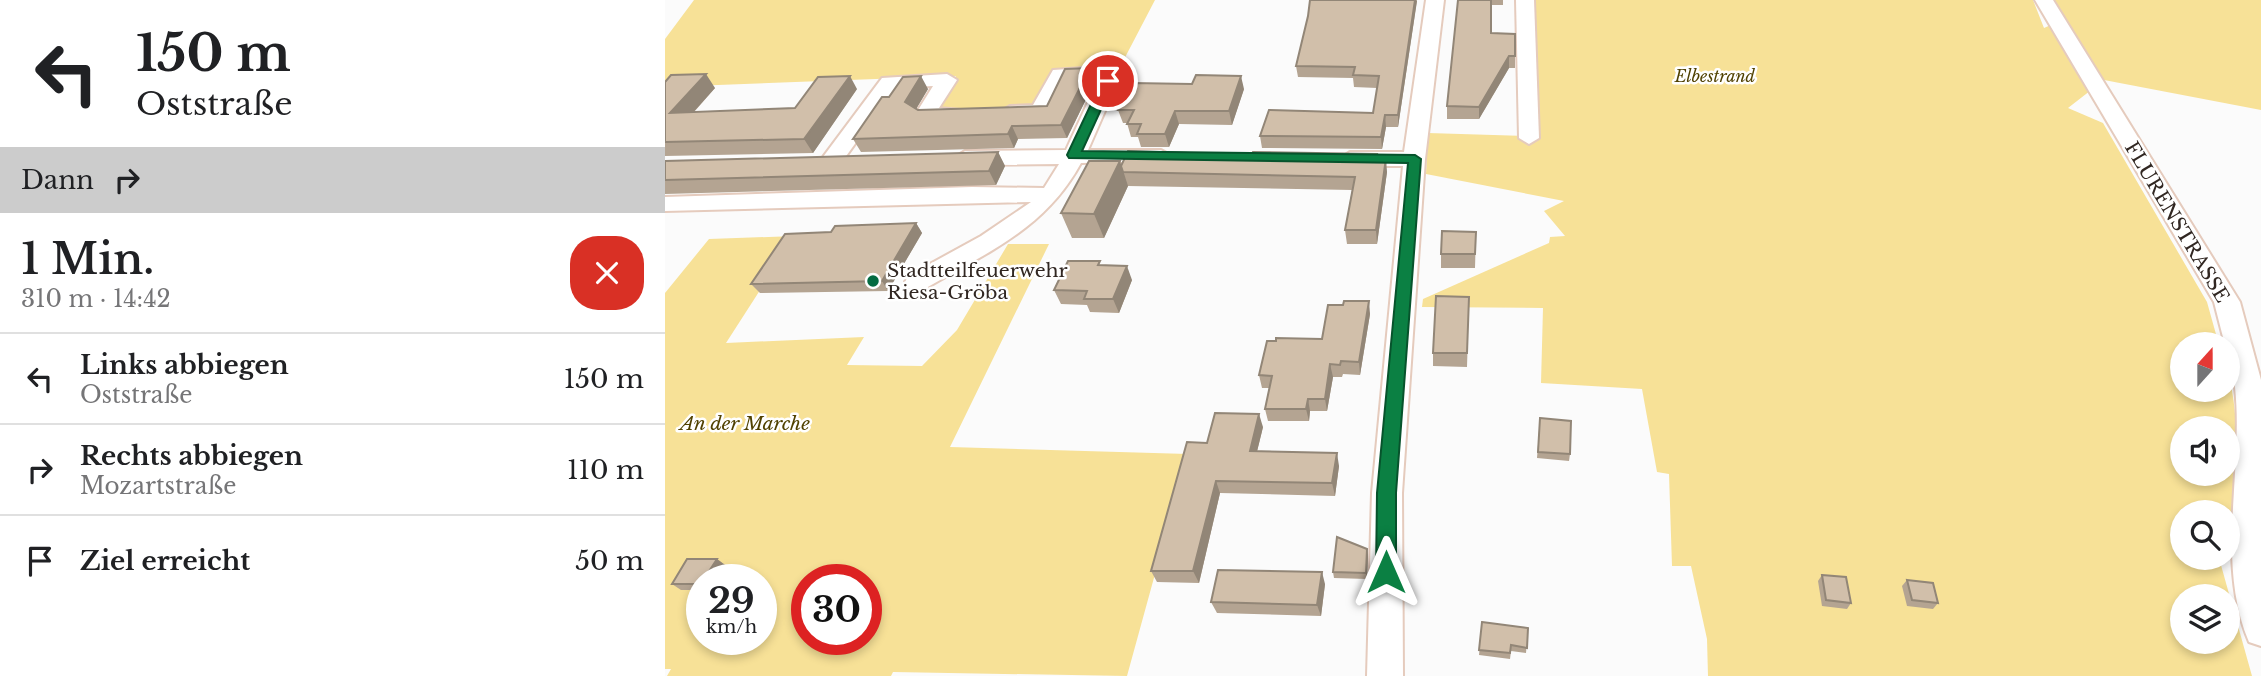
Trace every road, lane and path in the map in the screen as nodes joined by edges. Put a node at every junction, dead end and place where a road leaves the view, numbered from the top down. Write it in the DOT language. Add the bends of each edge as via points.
graph roads {
  1 [pos="1435,0"];
  2 [pos="1525,0"];
  3 [pos="2044,0"];
  4 [pos="1529,138"];
  5 [pos="1074,155"];
  6 [pos="1182,156"];
  7 [pos="1332,158"];
  8 [pos="939,159"];
  9 [pos="1415,159"];
  10 [pos="858,161"];
  11 [pos="803,162"];
  12 [pos="831,162"];
  13 [pos="1051,195"];
  14 [pos="665,204"];
  15 [pos="917,282"];
  16 [pos="2261,630"];
  17 [pos="1385,676"];
  1 -- 9 [label="street"];
  2 -- 4 [label="lane"];
  3 -- 16 [label="street, FLURENSTRASSE" via="2227,302 2249,386 2250,582"];
  5 -- 6 [label="street"];
  5 -- 8 [label="street"];
  5 -- 12 [label="street" via="1112,72 1061,74 1040,111 925,115 947,80 889,82"];
  5 -- 13 [label="street"];
  7 -- 9 [label="street"];
  9 -- 17 [label="street" via="1387,493"];
  10 -- 12 [label="street"];
  11 -- 12 [label="street"];
  13 -- 14 [label="street"];
  13 -- 15 [label="street" via="1017,223"];
}
